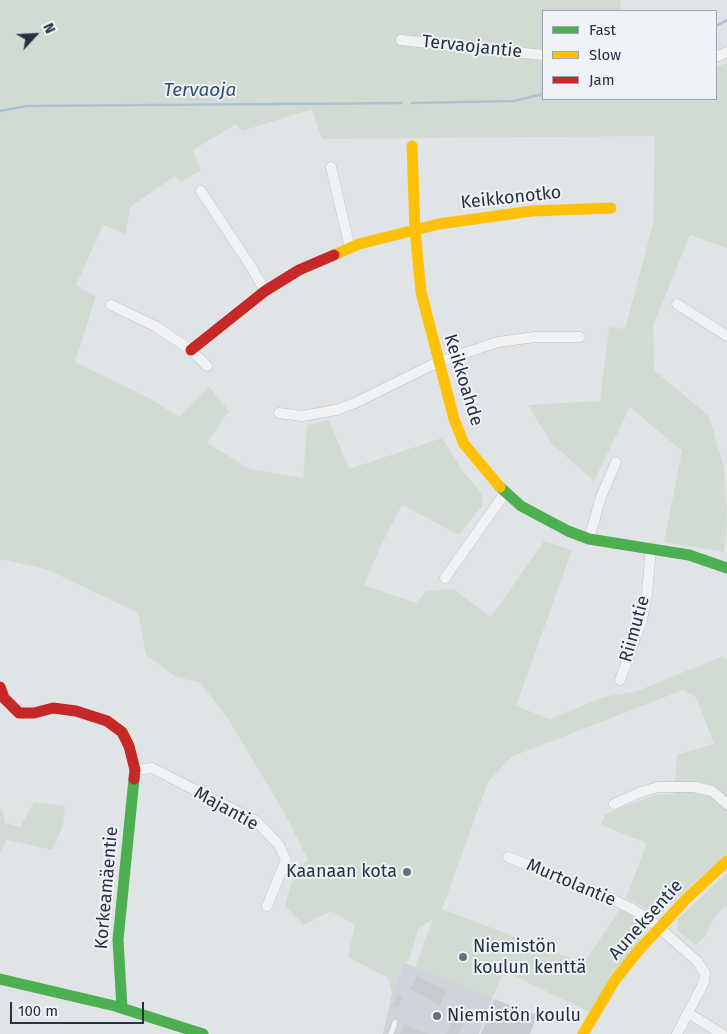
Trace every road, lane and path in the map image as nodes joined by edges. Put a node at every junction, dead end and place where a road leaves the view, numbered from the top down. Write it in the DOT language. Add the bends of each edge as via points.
graph roads {
  1 [pos="401,40"];
  2 [pos="542,55"];
  3 [pos="412,146"];
  4 [pos="331,168"];
  5 [pos="202,191"];
  6 [pos="611,208"];
  7 [pos="415,230"];
  8 [pos="350,248"];
  9 [pos="265,291"];
  10 [pos="676,304"];
  11 [pos="111,305"];
  12 [pos="727,336"];
  13 [pos="580,338"];
  14 [pos="191,350"];
  15 [pos="438,362"];
  16 [pos="207,366"];
  17 [pos="279,413"];
  18 [pos="616,462"];
  19 [pos="505,494"];
  20 [pos="589,539"];
  21 [pos="650,548"];
  22 [pos="727,568"];
  23 [pos="445,578"];
  24 [pos="620,680"];
  25 [pos="0,687"];
  26 [pos="135,770"];
  27 [pos="614,804"];
  28 [pos="727,804"];
  29 [pos="508,857"];
  30 [pos="727,861"];
  31 [pos="267,906"];
  32 [pos="658,927"];
  33 [pos="0,978"];
  34 [pos="122,1008"];
  35 [pos="688,1013"];
  36 [pos="395,1022"];
  37 [pos="203,1034"];
  38 [pos="391,1034"];
  39 [pos="583,1034"];
  40 [pos="677,1034"];
  41 [pos="722,1034"];
  1 -- 2 [label="street, Tervaojantie"];
  3 -- 7 [label="street, Keikkoahde"];
  4 -- 8 [label="street"];
  5 -- 9 [label="street"];
  6 -- 7 [label="street, Keikkonotko" via="532,211"];
  7 -- 8 [label="street, Keikkonotko"];
  7 -- 15 [label="street, Keikkoahde" via="421,292"];
  8 -- 9 [label="street, Keikkonotko" via="299,270"];
  9 -- 14 [label="street, Keikkonotko"];
  10 -- 12 [label="street"];
  11 -- 14 [label="street" via="155,326"];
  13 -- 15 [label="street" via="535,337 498,342"];
  14 -- 16 [label="street"];
  15 -- 17 [label="street" via="336,410 302,416"];
  15 -- 19 [label="street, Keikkoahde" via="464,444"];
  18 -- 20 [label="street" via="601,497"];
  19 -- 20 [label="street, Keikkoahde" via="538,517"];
  19 -- 23 [label="street"];
  20 -- 21 [label="street, Keikkoahde"];
  21 -- 22 [label="street, Keikkoahde" via="689,555"];
  21 -- 24 [label="street, Riimutie" via="642,620"];
  25 -- 26 [label="street, Korkeamäentie" via="4,698 19,713 53,708 108,721 122,732"];
  26 -- 31 [label="street, Majantie" via="152,768 262,827 279,846 286,860"];
  26 -- 34 [label="street, Korkeamäentie" via="118,940"];
  27 -- 28 [label="street" via="658,787 694,786 712,791"];
  29 -- 32 [label="street, Murtolantie" via="603,895 648,918"];
  30 -- 32 [label="street, Auneksentie"];
  32 -- 35 [label="street, Murtolantie" via="706,973"];
  32 -- 39 [label="street, Auneksentie" via="615,980"];
  33 -- 34 [label="street"];
  34 -- 37 [label="street"];
  35 -- 40 [label="street"];
  35 -- 41 [label="street"];
  36 -- 38 [label="lane"];
}
